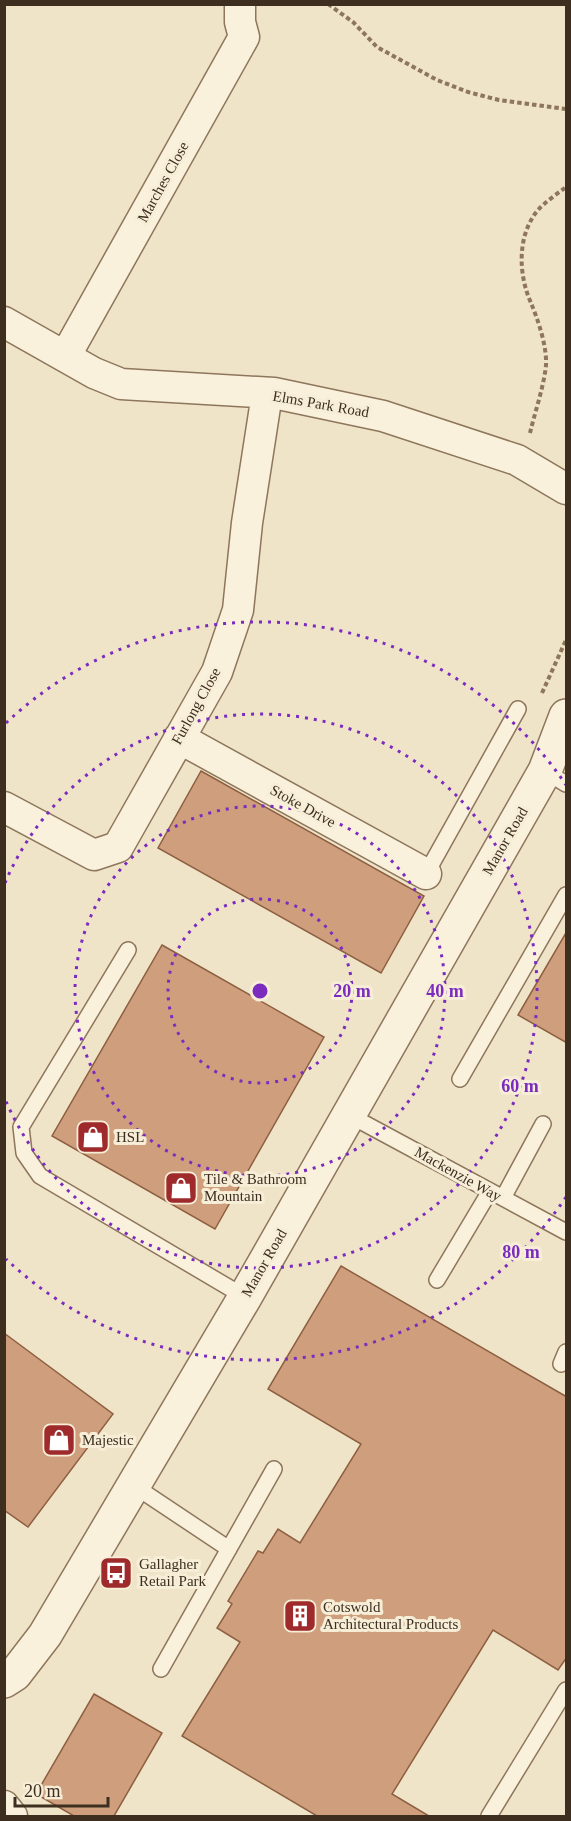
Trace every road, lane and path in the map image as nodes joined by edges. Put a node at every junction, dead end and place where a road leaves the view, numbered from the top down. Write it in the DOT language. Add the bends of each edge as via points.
graph roads {
  1 [pos="240,4"];
  2 [pos="328,4"];
  3 [pos="567,109"];
  4 [pos="567,187"];
  5 [pos="4,322"];
  6 [pos="66,355"];
  7 [pos="267,394"];
  8 [pos="517,460"];
  9 [pos="567,489"];
  10 [pos="518,709"];
  11 [pos="567,716"];
  12 [pos="179,738"];
  13 [pos="556,778"];
  14 [pos="4,807"];
  15 [pos="426,874"];
  16 [pos="567,895"];
  17 [pos="128,950"];
  18 [pos="460,1079"];
  19 [pos="350,1115"];
  20 [pos="543,1124"];
  21 [pos="497,1195"];
  22 [pos="567,1232"];
  23 [pos="438,1280"];
  24 [pos="245,1297"];
  25 [pos="273,1469"];
  26 [pos="133,1485"];
  27 [pos="229,1549"];
  28 [pos="161,1669"];
  29 [pos="8,1686"];
  30 [pos="567,1690"];
  31 [pos="4,1806"];
  32 [pos="12,1816"];
  33 [pos="489,1816"];
  1 -- 6 [label="street, Marches Close" via="244,37"];
  2 -- 3 [label="path" via="377,46 437,80 499,100"];
  4 -- 8 [label="path" via="538,209 527,227 522,248 525,286 538,317 546,364 529,440"];
  5 -- 6 [label="street, Elms Park Road"];
  6 -- 7 [label="street, Elms Park Road" via="121,384"];
  7 -- 8 [label="street, Elms Park Road" via="382,416"];
  7 -- 12 [label="street, Furlong Close" via="238,610 217,672"];
  8 -- 9 [label="street, Elms Park Road"];
  10 -- 15 [label="lane"];
  11 -- 13 [label="street, Manor Road"];
  12 -- 14 [label="street, Furlong Close" via="118,847 94,855"];
  12 -- 15 [label="street, Stoke Drive"];
  13 -- 19 [label="street, Manor Road"];
  16 -- 18 [label="lane"];
  17 -- 24 [label="lane" via="21,1127 24,1153 40,1176"];
  19 -- 21 [label="lane, Mackenzie Way"];
  19 -- 24 [label="street, Manor Road"];
  20 -- 21 [label="lane"];
  21 -- 22 [label="lane, Mackenzie Way"];
  21 -- 23 [label="lane"];
  24 -- 26 [label="street, Manor Road"];
  25 -- 27 [label="lane"];
  26 -- 27 [label="lane"];
  26 -- 29 [label="street, Manor Road" via="45,1635"];
  27 -- 28 [label="lane"];
  30 -- 33 [label="lane"];
  31 -- 32 [label="street"];
}
